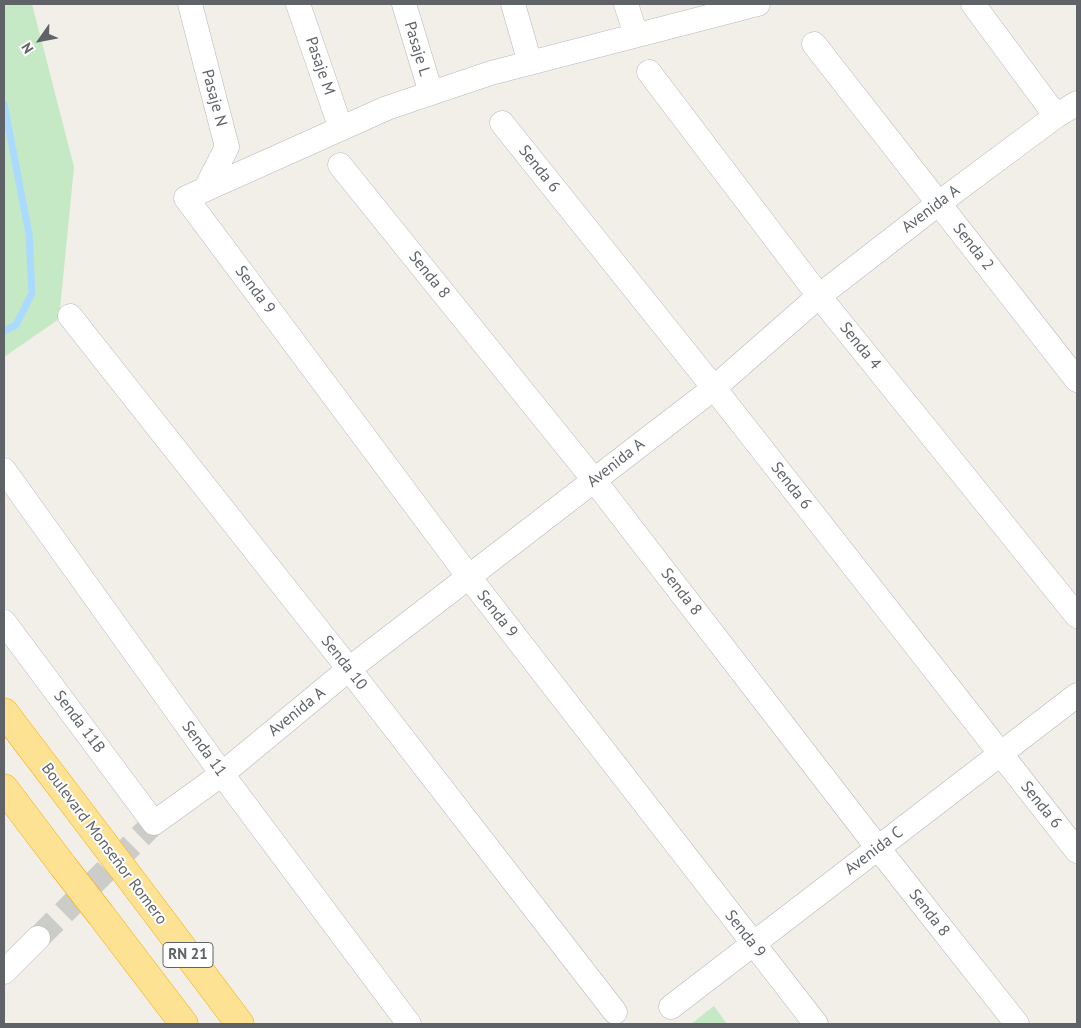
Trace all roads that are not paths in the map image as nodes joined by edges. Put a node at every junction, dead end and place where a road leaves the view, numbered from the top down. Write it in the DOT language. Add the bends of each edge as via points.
graph roads {
  1 [pos="190,4"];
  2 [pos="298,4"];
  3 [pos="404,4"];
  4 [pos="513,4"];
  5 [pos="626,4"];
  6 [pos="973,4"];
  7 [pos="747,5"];
  8 [pos="636,35"];
  9 [pos="814,44"];
  10 [pos="530,63"];
  11 [pos="649,72"];
  12 [pos="431,93"];
  13 [pos="1077,103"];
  14 [pos="1056,116"];
  15 [pos="502,123"];
  16 [pos="341,129"];
  17 [pos="340,165"];
  18 [pos="196,193"];
  19 [pos="939,203"];
  20 [pos="819,296"];
  21 [pos="70,316"];
  22 [pos="1077,380"];
  23 [pos="714,388"];
  24 [pos="4,470"];
  25 [pos="594,480"];
  26 [pos="469,577"];
  27 [pos="1077,616"];
  28 [pos="4,622"];
  29 [pos="349,670"];
  30 [pos="1077,695"];
  31 [pos="4,712"];
  32 [pos="1000,754"];
  33 [pos="222,774"];
  34 [pos="4,788"];
  35 [pos="154,823"];
  36 [pos="878,848"];
  37 [pos="1077,850"];
  38 [pos="38,938"];
  39 [pos="753,944"];
  40 [pos="4,972"];
  41 [pos="671,1007"];
  42 [pos="615,1012"];
  43 [pos="184,1024"];
  44 [pos="240,1024"];
  45 [pos="409,1024"];
  46 [pos="816,1024"];
  47 [pos="1016,1024"];
  1 -- 18 [label="street, Pasaje N" via="227,147"];
  2 -- 16 [label="street, Pasaje M"];
  3 -- 12 [label="street, Pasaje L"];
  4 -- 10 [label="street"];
  5 -- 8 [label="street"];
  6 -- 14 [label="street"];
  7 -- 8 [label="street"];
  8 -- 10 [label="street"];
  9 -- 19 [label="street, Senda 2"];
  10 -- 12 [label="street"];
  11 -- 20 [label="street, Senda 4"];
  12 -- 16 [label="street"];
  13 -- 14 [label="street, Avenida A"];
  14 -- 19 [label="street, Avenida A"];
  15 -- 23 [label="street, Senda 6"];
  16 -- 18 [label="street"];
  17 -- 25 [label="street, Senda 8"];
  18 -- 26 [label="street, Senda 9"];
  19 -- 20 [label="street, Avenida A"];
  19 -- 22 [label="street, Senda 2"];
  20 -- 23 [label="street, Avenida A"];
  20 -- 27 [label="street, Senda 4"];
  21 -- 29 [label="street, Senda 10"];
  23 -- 25 [label="street, Avenida A"];
  23 -- 32 [label="street, Senda 6"];
  24 -- 33 [label="street, Senda 11"];
  25 -- 26 [label="street, Avenida A"];
  25 -- 36 [label="street, Senda 8"];
  26 -- 29 [label="street, Avenida A"];
  26 -- 39 [label="street, Senda 9"];
  28 -- 35 [label="street, Senda 11B"];
  29 -- 33 [label="street, Avenida A"];
  29 -- 42 [label="street, Senda 10"];
  30 -- 32 [label="street, Avenida C"];
  31 -- 44 [label="highway, Boulevard Monseñor Romero / RN 21, bridge"];
  32 -- 36 [label="street, Avenida C"];
  32 -- 37 [label="street, Senda 6"];
  33 -- 35 [label="street, Avenida A"];
  33 -- 45 [label="street, Senda 11"];
  34 -- 43 [label="highway, RN 21, bridge"];
  36 -- 39 [label="street, Avenida C"];
  36 -- 47 [label="street, Senda 8"];
  38 -- 40 [label="street"];
  39 -- 41 [label="street, Avenida C"];
  39 -- 46 [label="street, Senda 9"];
}
